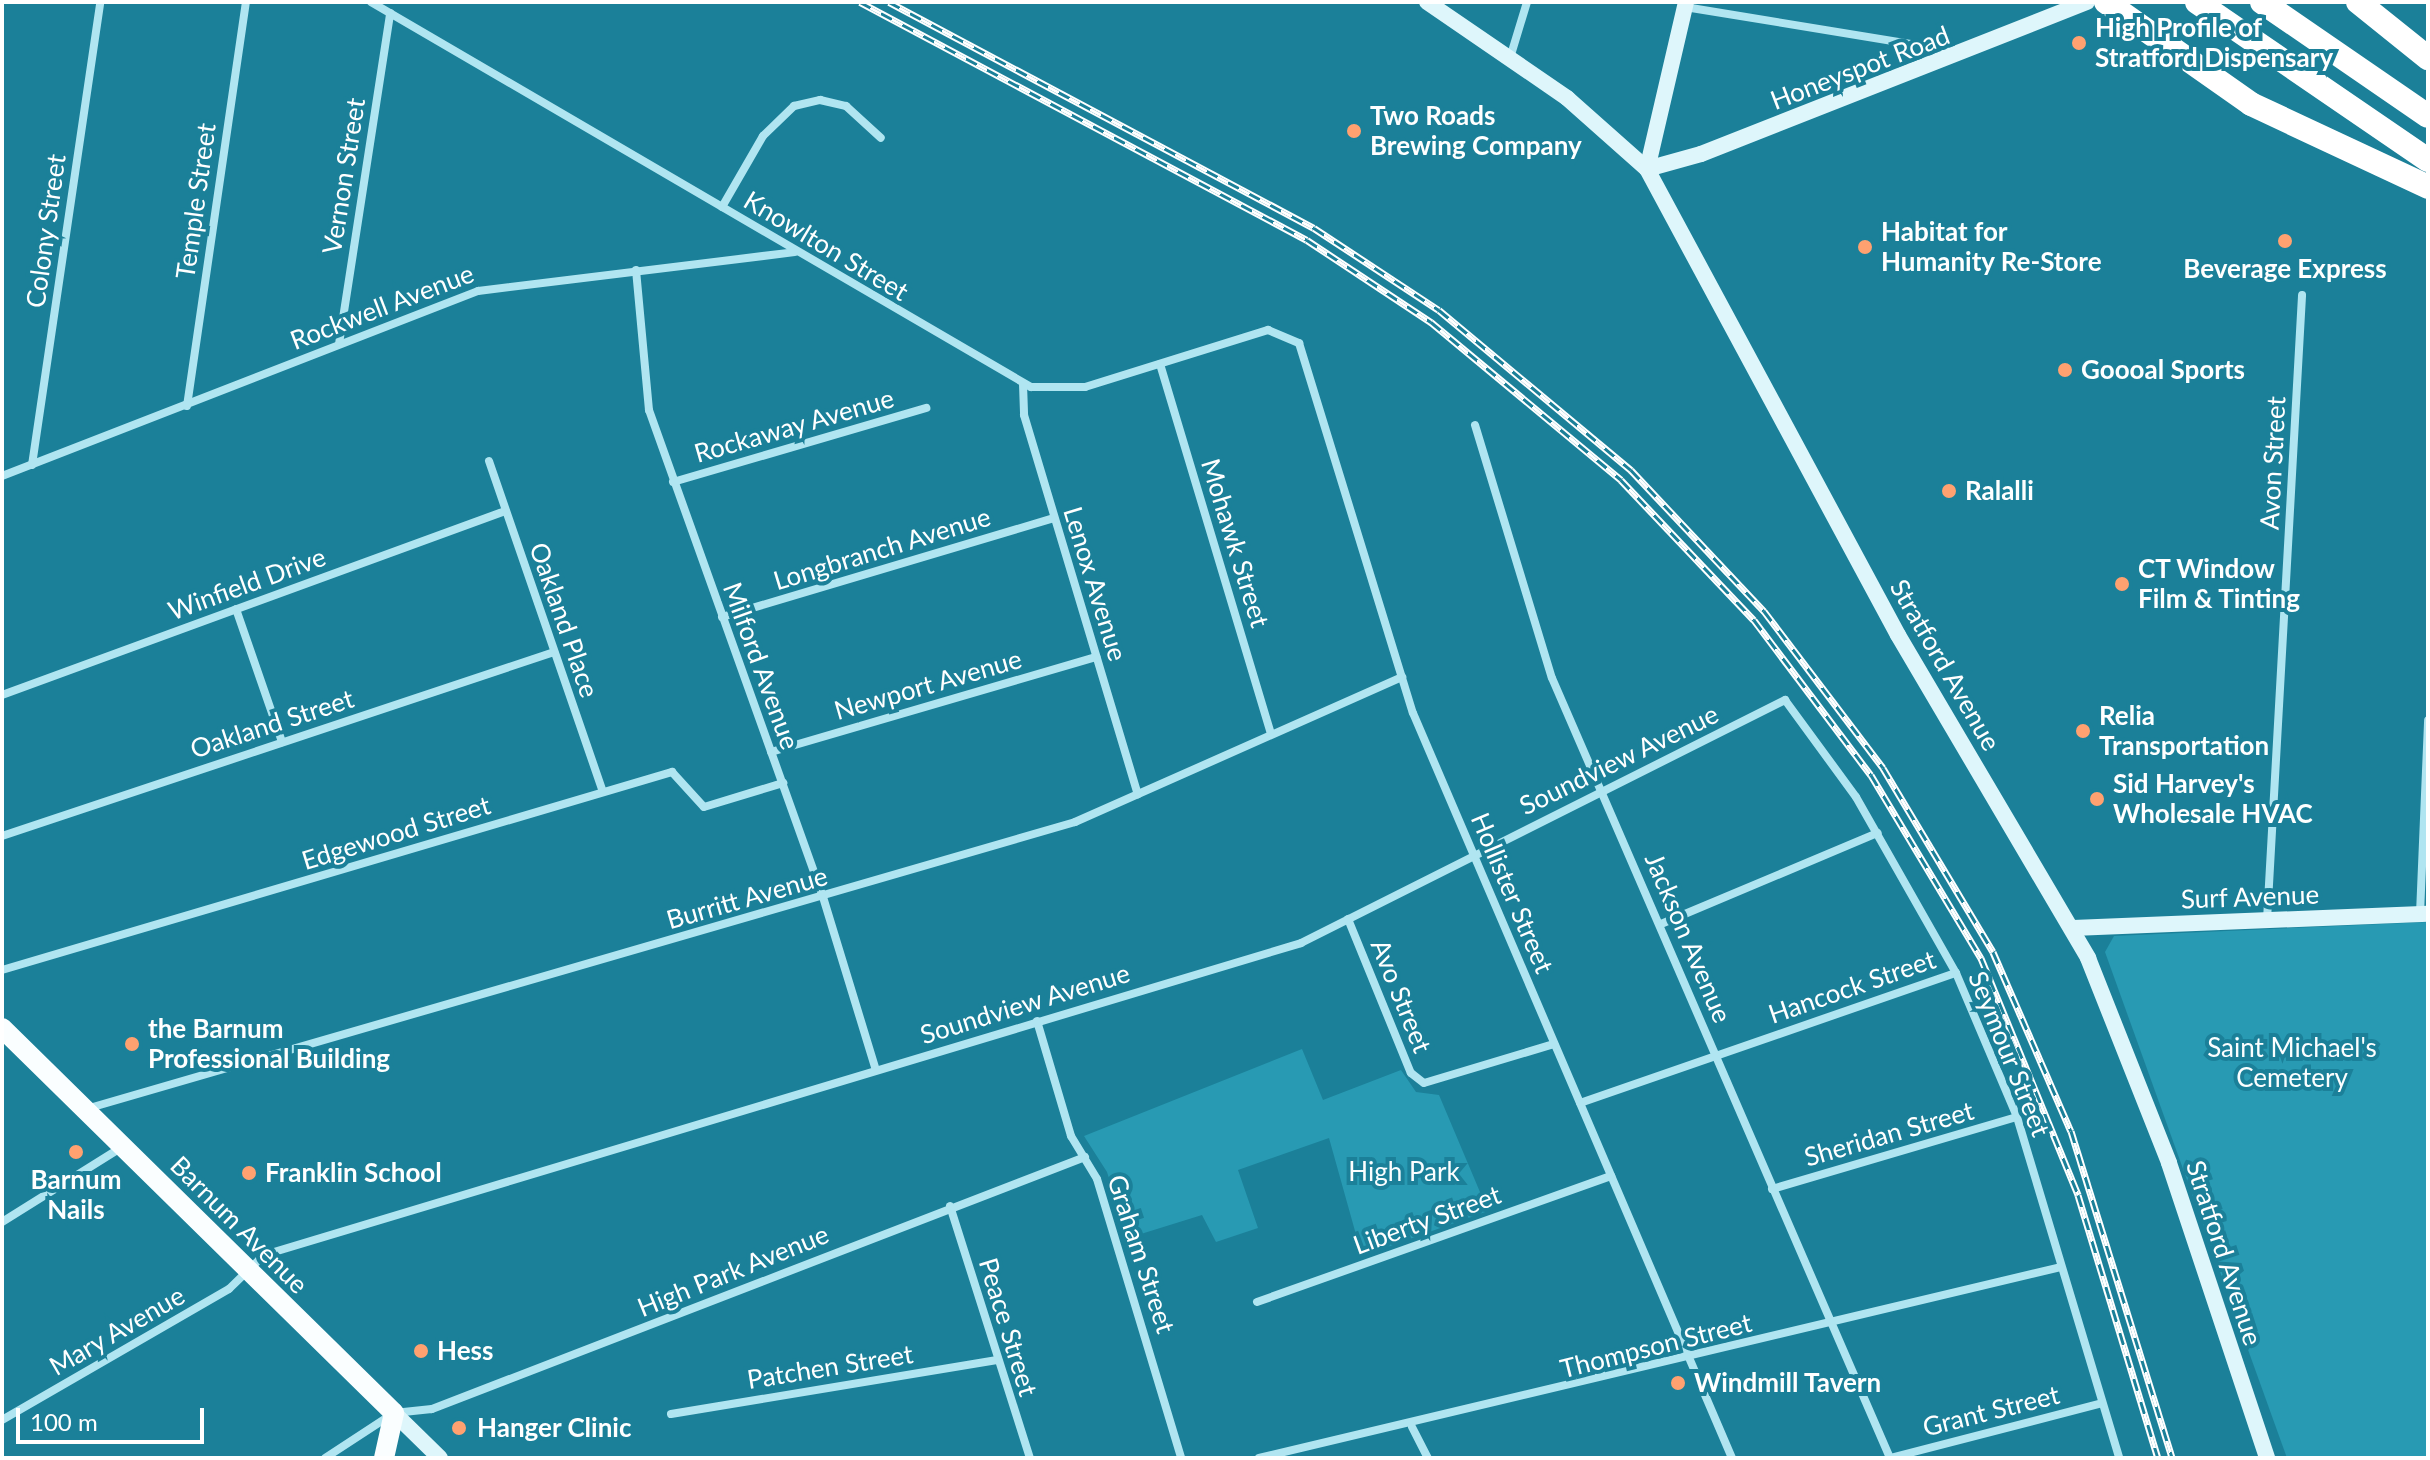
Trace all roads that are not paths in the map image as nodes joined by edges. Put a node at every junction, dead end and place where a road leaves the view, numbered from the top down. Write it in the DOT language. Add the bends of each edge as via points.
graph roads {
  1 [pos="100,2"];
  2 [pos="246,2"];
  3 [pos="371,2"];
  4 [pos="1427,2"];
  5 [pos="1527,2"];
  6 [pos="2087,2"];
  7 [pos="2106,2"];
  8 [pos="2197,2"];
  9 [pos="2262,2"];
  10 [pos="2358,2"];
  11 [pos="1686,5"];
  12 [pos="390,13"];
  13 [pos="1964,53"];
  14 [pos="1510,58"];
  15 [pos="2428,58"];
  16 [pos="2428,116"];
  17 [pos="881,138"];
  18 [pos="2428,160"];
  19 [pos="1647,169"];
  20 [pos="2428,187"];
  21 [pos="722,207"];
  22 [pos="795,252"];
  23 [pos="636,270"];
  24 [pos="2302,295"];
  25 [pos="1289,334"];
  26 [pos="339,344"];
  27 [pos="1160,364"];
  28 [pos="1023,384"];
  29 [pos="187,406"];
  30 [pos="926,408"];
  31 [pos="1475,425"];
  32 [pos="489,461"];
  33 [pos="32,465"];
  34 [pos="2,476"];
  35 [pos="673,482"];
  36 [pos="505,511"];
  37 [pos="1054,518"];
  38 [pos="236,609"];
  39 [pos="722,617"];
  40 [pos="554,652"];
  41 [pos="1096,657"];
  42 [pos="1402,677"];
  43 [pos="2,695"];
  44 [pos="1785,700"];
  45 [pos="2428,720"];
  46 [pos="1271,734"];
  47 [pos="282,742"];
  48 [pos="771,752"];
  49 [pos="783,783"];
  50 [pos="603,792"];
  51 [pos="1603,792"];
  52 [pos="1138,794"];
  53 [pos="1878,833"];
  54 [pos="2,836"];
  55 [pos="1473,852"];
  56 [pos="823,897"];
  57 [pos="2424,914"];
  58 [pos="1348,919"];
  59 [pos="2267,920"];
  60 [pos="1661,924"];
  61 [pos="2073,928"];
  62 [pos="2,970"];
  63 [pos="1956,973"];
  64 [pos="1037,1021"];
  65 [pos="2,1028"];
  66 [pos="1554,1044"];
  67 [pos="1716,1055"];
  68 [pos="876,1070"];
  69 [pos="1580,1103"];
  70 [pos="85,1109"];
  71 [pos="2017,1117"];
  72 [pos="122,1147"];
  73 [pos="1085,1157"];
  74 [pos="1611,1176"];
  75 [pos="1772,1189"];
  76 [pos="950,1206"];
  77 [pos="2,1222"];
  78 [pos="2061,1267"];
  79 [pos="249,1271"];
  80 [pos="1257,1302"];
  81 [pos="1831,1323"];
  82 [pos="1690,1358"];
  83 [pos="996,1360"];
  84 [pos="2102,1403"];
  85 [pos="394,1413"];
  86 [pos="671,1414"];
  87 [pos="2,1420"];
  88 [pos="1412,1427"];
  89 [pos="325,1458"];
  90 [pos="384,1458"];
  91 [pos="440,1458"];
  92 [pos="1030,1458"];
  93 [pos="1181,1458"];
  94 [pos="1259,1458"];
  95 [pos="1428,1458"];
  96 [pos="1732,1458"];
  97 [pos="1890,1458"];
  98 [pos="2119,1458"];
  99 [pos="2267,1458"];
  1 -- 33 [label="street, Colony Street"];
  2 -- 29 [label="street, Temple Street"];
  3 -- 12 [label="street, Knowlton Street"];
  4 -- 14 [label="main road, Stratford Avenue"];
  5 -- 14 [label="street"];
  6 -- 13 [label="main road, Honeyspot Road"];
  7 -- 20 [label="highway" via="2251,104"];
  8 -- 18 [label="highway"];
  9 -- 16 [label="highway"];
  10 -- 15 [label="highway"];
  11 -- 13 [label="street"];
  11 -- 19 [label="main road"];
  12 -- 21 [label="street, Knowlton Street"];
  12 -- 26 [label="street, Vernon Street"];
  13 -- 19 [label="main road, Honeyspot Road"];
  14 -- 19 [label="main road, Stratford Avenue" via="1598,121"];
  17 -- 21 [label="street" via="846,106 820,100 794,106 763,136"];
  19 -- 61 [label="main road, Stratford Avenue" via="1883,608"];
  21 -- 22 [label="street, Knowlton Street"];
  22 -- 23 [label="street, Rockwell Avenue"];
  22 -- 28 [label="street, Knowlton Street"];
  23 -- 26 [label="street, Rockwell Avenue" via="498,286"];
  23 -- 35 [label="street, Milford Avenue" via="649,410"];
  24 -- 59 [label="street, Avon Street"];
  25 -- 27 [label="street, Knowlton Street" via="1259,332"];
  25 -- 42 [label="street, Hollister Street" via="1307,358"];
  26 -- 29 [label="street, Rockwell Avenue"];
  27 -- 28 [label="street, Knowlton Street" via="1069,391"];
  27 -- 46 [label="street, Mohawk Street"];
  28 -- 37 [label="street, Lenox Avenue" via="1024,415"];
  29 -- 33 [label="street, Rockwell Avenue"];
  30 -- 35 [label="street, Rockaway Avenue"];
  31 -- 51 [label="street, Jackson Avenue" via="1552,678"];
  32 -- 36 [label="street, Oakland Place"];
  33 -- 34 [label="street, Rockwell Avenue"];
  35 -- 39 [label="street, Milford Avenue"];
  36 -- 38 [label="street, Winfield Drive"];
  36 -- 40 [label="street, Oakland Place"];
  37 -- 39 [label="street, Longbranch Avenue"];
  37 -- 41 [label="street, Lenox Avenue"];
  38 -- 43 [label="street, Winfield Drive"];
  38 -- 47 [label="street"];
  39 -- 48 [label="street, Milford Avenue"];
  40 -- 47 [label="street, Oakland Street"];
  40 -- 50 [label="street, Oakland Place"];
  41 -- 48 [label="street, Newport Avenue"];
  41 -- 52 [label="street, Lenox Avenue"];
  42 -- 46 [label="street, Burritt Avenue"];
  42 -- 55 [label="street, Hollister Street"];
  44 -- 51 [label="street, Soundview Avenue"];
  44 -- 53 [label="street, Seymour Street"];
  45 -- 57 [label="street"];
  46 -- 52 [label="street, Burritt Avenue"];
  47 -- 54 [label="street, Oakland Street"];
  48 -- 49 [label="street, Milford Avenue"];
  49 -- 50 [label="street, Edgewood Street" via="704,807 676,772"];
  49 -- 56 [label="street, Milford Avenue"];
  50 -- 62 [label="street, Edgewood Street"];
  51 -- 55 [label="street, Soundview Avenue"];
  51 -- 60 [label="street, Jackson Avenue"];
  52 -- 56 [label="street, Burritt Avenue" via="1075,822"];
  53 -- 60 [label="street"];
  53 -- 63 [label="street, Seymour Street"];
  55 -- 58 [label="street, Soundview Avenue"];
  55 -- 66 [label="street, Hollister Street"];
  56 -- 68 [label="street, Milford Avenue"];
  56 -- 70 [label="street, Burritt Avenue"];
  57 -- 59 [label="main road, Surf Avenue"];
  58 -- 64 [label="street, Soundview Avenue" via="1301,943"];
  58 -- 66 [label="street, Avo Street" via="1411,1073 1424,1083"];
  59 -- 61 [label="main road, Surf Avenue"];
  60 -- 67 [label="street, Jackson Avenue"];
  61 -- 99 [label="main road, Stratford Avenue" via="2169,1163"];
  63 -- 67 [label="street, Hancock Street"];
  63 -- 71 [label="street, Seymour Street"];
  64 -- 68 [label="street, Soundview Avenue"];
  64 -- 73 [label="street, Graham Street" via="1071,1136"];
  65 -- 70 [label="main road, Barnum Avenue"];
  66 -- 69 [label="street, Hollister Street"];
  67 -- 69 [label="street, Hancock Street"];
  67 -- 75 [label="street, Jackson Avenue"];
  68 -- 79 [label="street, Soundview Avenue" via="264,1255"];
  69 -- 74 [label="street, Hollister Street"];
  70 -- 72 [label="main road, Barnum Avenue"];
  71 -- 75 [label="street, Sheridan Street"];
  71 -- 78 [label="street, Seymour Street"];
  72 -- 77 [label="street"];
  72 -- 79 [label="main road, Barnum Avenue"];
  73 -- 76 [label="street, High Park Avenue"];
  73 -- 93 [label="street, Graham Street"];
  74 -- 80 [label="street, Liberty Street"];
  74 -- 82 [label="street, Hollister Street"];
  75 -- 81 [label="street, Jackson Avenue"];
  76 -- 83 [label="street, Peace Street"];
  76 -- 85 [label="street, High Park Avenue" via="432,1409"];
  78 -- 81 [label="street, Thompson Street"];
  78 -- 84 [label="street, Seymour Street"];
  79 -- 85 [label="main road, Barnum Avenue"];
  79 -- 87 [label="street, Mary Avenue"];
  81 -- 82 [label="street, Thompson Street"];
  81 -- 97 [label="street, Jackson Avenue"];
  82 -- 88 [label="street, Thompson Street"];
  82 -- 96 [label="street, Hollister Street"];
  83 -- 86 [label="street, Patchen Street"];
  83 -- 92 [label="street, Peace Street"];
  84 -- 97 [label="street, Grant Street"];
  84 -- 98 [label="street, Seymour Street"];
  85 -- 89 [label="street"];
  85 -- 90 [label="main road"];
  85 -- 91 [label="main road, Barnum Avenue"];
  88 -- 94 [label="street, Thompson Street"];
  88 -- 95 [label="street"];
}
